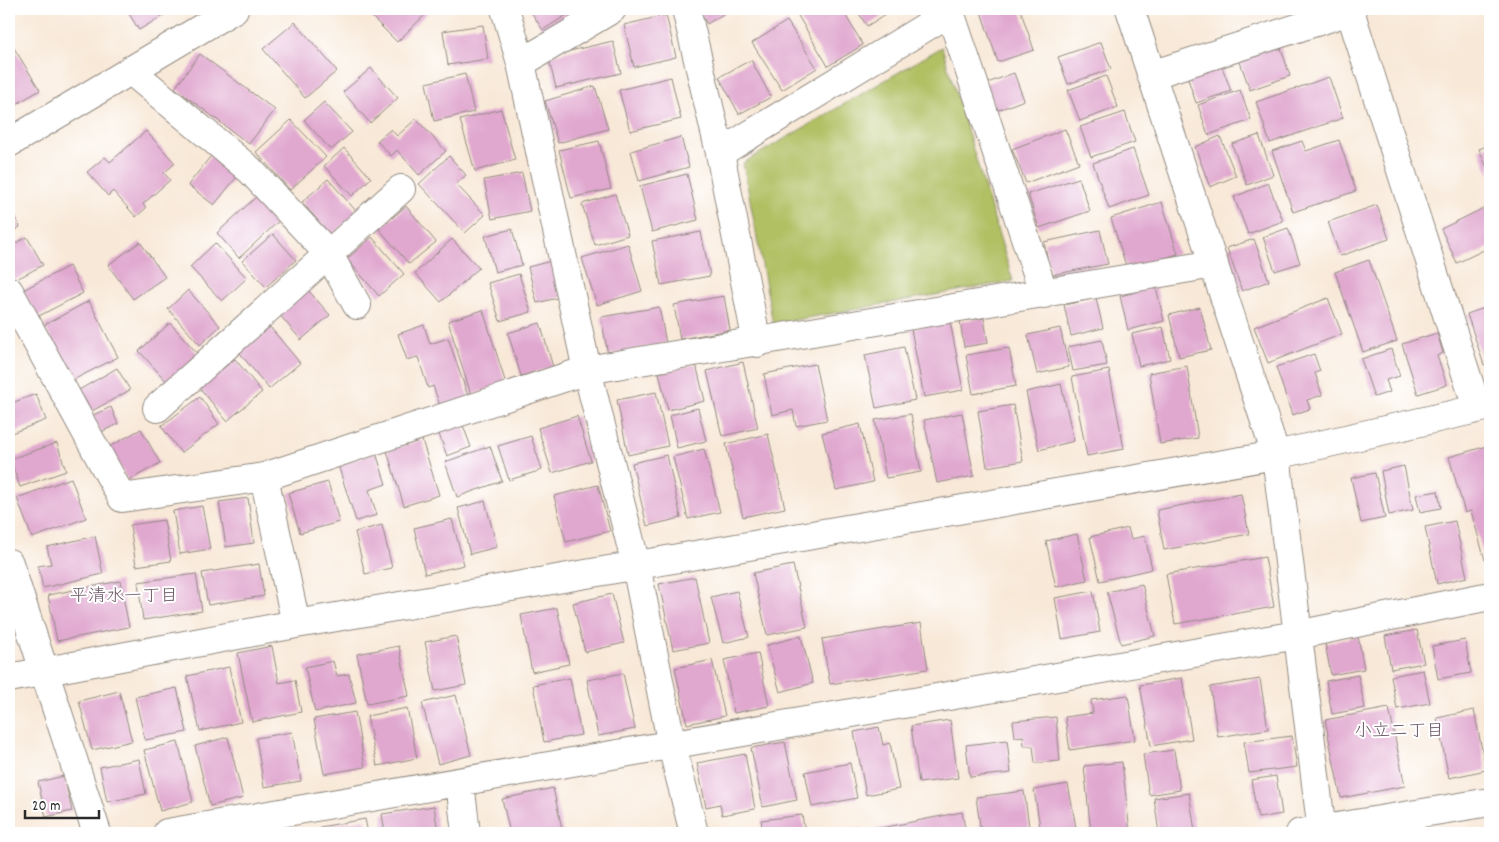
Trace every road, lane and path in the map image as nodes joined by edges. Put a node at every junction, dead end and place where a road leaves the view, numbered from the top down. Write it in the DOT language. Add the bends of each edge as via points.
graph roads {
  1 [pos="234,9"];
  2 [pos="505,9"];
  3 [pos="612,9"];
  4 [pos="686,9"];
  5 [pos="1130,9"];
  6 [pos="949,11"];
  7 [pos="521,63"];
  8 [pos="130,70"];
  9 [pos="1151,74"];
  10 [pos="9,143"];
  11 [pos="720,153"];
  12 [pos="401,189"];
  13 [pos="328,253"];
  14 [pos="1214,264"];
  15 [pos="9,291"];
  16 [pos="1044,294"];
  17 [pos="357,305"];
  18 [pos="757,343"];
  19 [pos="587,370"];
  20 [pos="1484,407"];
  21 [pos="157,408"];
  22 [pos="1276,454"];
  23 [pos="264,478"];
  24 [pos="9,563"];
  25 [pos="636,565"];
  26 [pos="1490,596"];
  27 [pos="296,624"];
  28 [pos="1298,636"];
  29 [pos="45,670"];
  30 [pos="9,678"];
  31 [pos="672,746"];
  32 [pos="460,783"];
  33 [pos="1490,802"];
  34 [pos="1314,832"];
  35 [pos="98,833"];
  36 [pos="168,833"];
  37 [pos="466,833"];
  38 [pos="694,833"];
  1 -- 8 [label="street"];
  2 -- 7 [label="street"];
  3 -- 7 [label="street"];
  4 -- 11 [label="street"];
  5 -- 9 [label="street"];
  6 -- 11 [label="street"];
  6 -- 16 [label="street"];
  7 -- 19 [label="street"];
  8 -- 10 [label="street"];
  8 -- 13 [label="street" via="250,170"];
  9 -- 14 [label="street"];
  9 -- 20 [label="street" via="1350,11"];
  11 -- 18 [label="street"];
  12 -- 13 [label="street"];
  13 -- 17 [label="street"];
  13 -- 21 [label="street"];
  14 -- 16 [label="street"];
  14 -- 22 [label="street"];
  15 -- 23 [label="street" via="122,498"];
  16 -- 18 [label="street"];
  18 -- 19 [label="street"];
  19 -- 23 [label="street"];
  19 -- 25 [label="street"];
  20 -- 22 [label="street"];
  22 -- 25 [label="street"];
  22 -- 28 [label="street"];
  23 -- 27 [label="street"];
  24 -- 29 [label="street"];
  25 -- 27 [label="street"];
  25 -- 31 [label="street"];
  26 -- 28 [label="street"];
  27 -- 29 [label="street"];
  28 -- 31 [label="street"];
  28 -- 34 [label="street"];
  29 -- 30 [label="street"];
  29 -- 35 [label="street"];
  31 -- 32 [label="street"];
  31 -- 38 [label="street"];
  32 -- 36 [label="street"];
  32 -- 37 [label="street"];
  33 -- 34 [label="street"];
}
